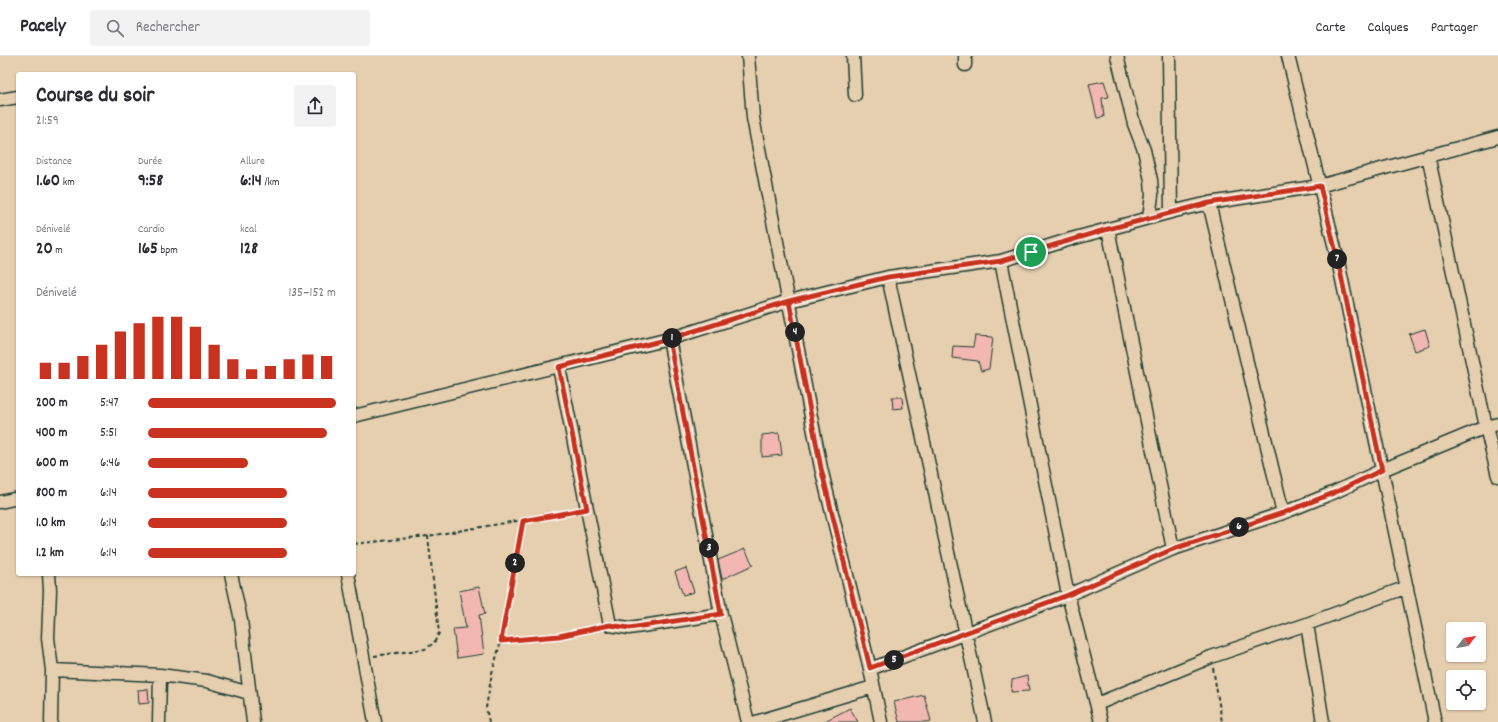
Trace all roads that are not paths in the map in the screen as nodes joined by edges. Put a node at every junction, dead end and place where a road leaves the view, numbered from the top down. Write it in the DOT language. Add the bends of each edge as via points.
graph roads {
  1 [pos="748,56"];
  2 [pos="853,56"];
  3 [pos="1117,56"];
  4 [pos="1169,56"];
  5 [pos="1288,56"];
  6 [pos="855,95"];
  7 [pos="16,97"];
  8 [pos="0,100"];
  9 [pos="1498,137"];
  10 [pos="1428,155"];
  11 [pos="1320,186"];
  12 [pos="1209,203"];
  13 [pos="1171,212"];
  14 [pos="1149,218"];
  15 [pos="1108,229"];
  16 [pos="1001,261"];
  17 [pos="888,277"];
  18 [pos="789,301"];
  19 [pos="669,339"];
  20 [pos="559,367"];
  21 [pos="356,416"];
  22 [pos="1492,425"];
  23 [pos="1382,470"];
  24 [pos="1498,476"];
  25 [pos="16,498"];
  26 [pos="0,502"];
  27 [pos="1283,513"];
  28 [pos="1173,549"];
  29 [pos="49,576"];
  30 [pos="231,576"];
  31 [pos="348,576"];
  32 [pos="1407,587"];
  33 [pos="1068,595"];
  34 [pos="721,614"];
  35 [pos="1307,624"];
  36 [pos="964,634"];
  37 [pos="870,668"];
  38 [pos="52,670"];
  39 [pos="160,675"];
  40 [pos="874,687"];
  41 [pos="249,693"];
  42 [pos="1097,704"];
  43 [pos="51,722"];
  44 [pos="159,722"];
  45 [pos="253,722"];
  46 [pos="375,722"];
  47 [pos="748,722"];
  48 [pos="756,722"];
  49 [pos="881,722"];
  50 [pos="985,722"];
  51 [pos="1101,722"];
  52 [pos="1323,722"];
  53 [pos="1435,722"];
  1 -- 18 [label="street" via="753,118"];
  2 -- 6 [label="street"];
  3 -- 14 [label="street" via="1130,111 1144,150 1151,180"];
  4 -- 13 [label="street"];
  5 -- 11 [label="street"];
  7 -- 8 [label="street"];
  9 -- 10 [label="street"];
  10 -- 11 [label="street"];
  10 -- 22 [label="street"];
  11 -- 12 [label="street"];
  11 -- 23 [label="street"];
  12 -- 13 [label="street"];
  12 -- 27 [label="street"];
  13 -- 14 [label="street"];
  14 -- 15 [label="street"];
  15 -- 16 [label="street"];
  15 -- 28 [label="street"];
  16 -- 17 [label="street"];
  16 -- 33 [label="street"];
  17 -- 18 [label="street"];
  17 -- 36 [label="street"];
  18 -- 19 [label="street"];
  18 -- 37 [label="street" via="821,468"];
  19 -- 20 [label="street"];
  19 -- 34 [label="street"];
  20 -- 21 [label="street"];
  20 -- 34 [label="street" via="610,625 629,628"];
  22 -- 23 [label="street"];
  22 -- 24 [label="street"];
  23 -- 27 [label="street"];
  23 -- 32 [label="street"];
  25 -- 26 [label="street"];
  27 -- 28 [label="street"];
  28 -- 33 [label="street"];
  29 -- 38 [label="street" via="48,638"];
  30 -- 41 [label="street" via="241,620"];
  31 -- 46 [label="street"];
  32 -- 35 [label="street"];
  32 -- 53 [label="street"];
  33 -- 36 [label="street"];
  33 -- 42 [label="street"];
  34 -- 47 [label="street"];
  35 -- 42 [label="street" via="1211,658"];
  35 -- 52 [label="street"];
  36 -- 37 [label="street"];
  36 -- 50 [label="street"];
  37 -- 40 [label="street"];
  38 -- 39 [label="street"];
  38 -- 43 [label="street"];
  39 -- 41 [label="street" via="207,681"];
  39 -- 44 [label="street"];
  40 -- 48 [label="street"];
  40 -- 49 [label="street"];
  41 -- 45 [label="street"];
  42 -- 51 [label="street"];
}
